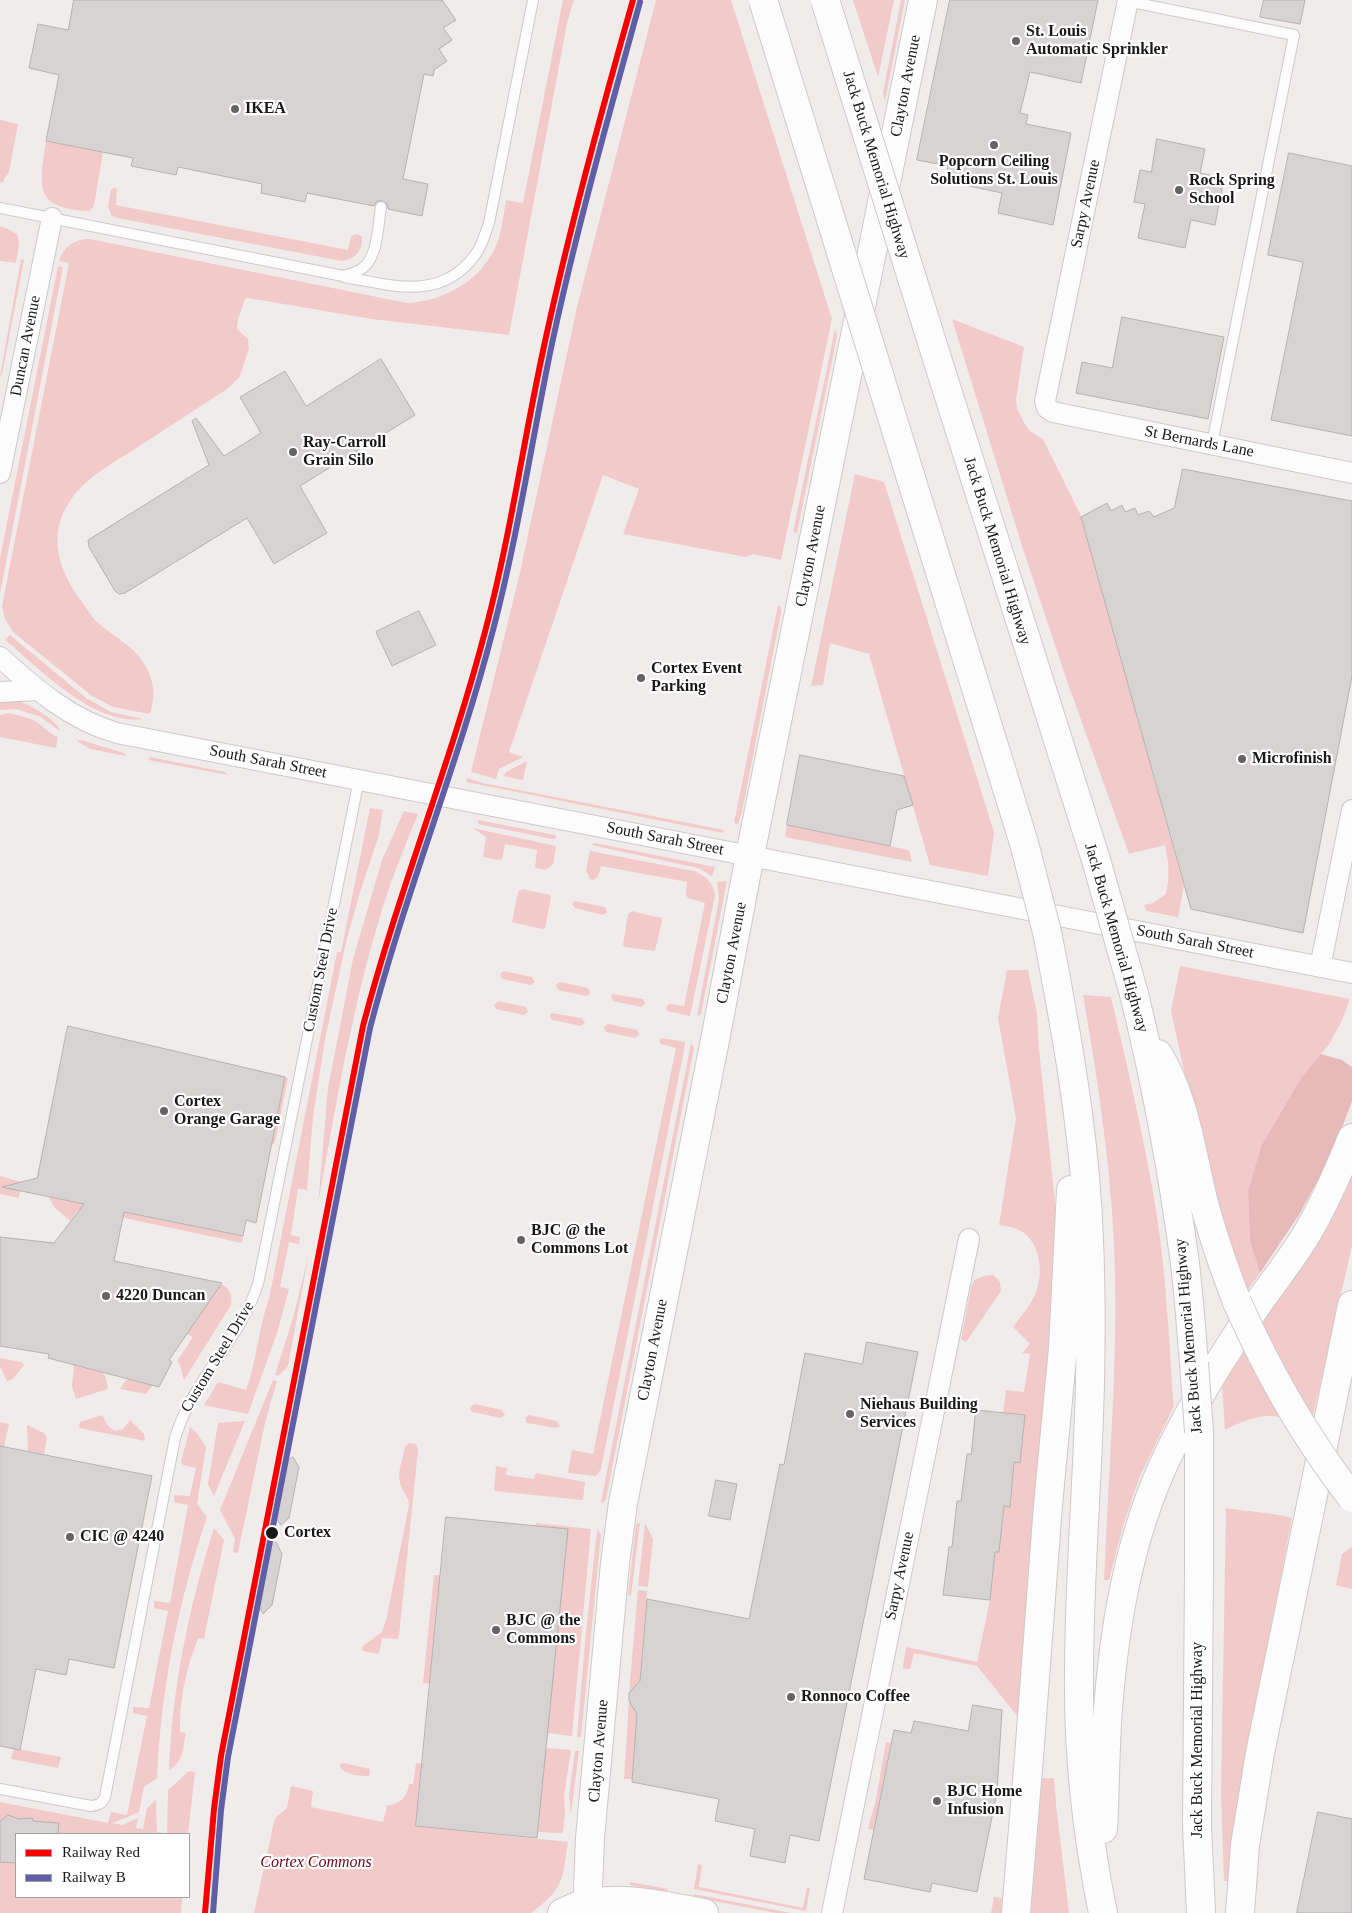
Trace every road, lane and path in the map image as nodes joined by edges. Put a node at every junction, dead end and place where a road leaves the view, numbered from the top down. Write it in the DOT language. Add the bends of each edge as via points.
graph roads {
  1 [pos="533,0"];
  2 [pos="763,0"];
  3 [pos="825,0"];
  4 [pos="923,0"];
  5 [pos="1128,1"];
  6 [pos="381,207"];
  7 [pos="0,208"];
  8 [pos="52,218"];
  9 [pos="343,276"];
  10 [pos="1048,408"];
  11 [pos="1212,444"];
  12 [pos="0,473"];
  13 [pos="1352,473"];
  14 [pos="0,657"];
  15 [pos="37,690"];
  16 [pos="0,692"];
  17 [pos="359,780"];
  18 [pos="1352,810"];
  19 [pos="750,855"];
  20 [pos="1320,967"];
  21 [pos="1352,973"];
  22 [pos="1142,1026"];
  23 [pos="1076,1096"];
  24 [pos="1352,1138"];
  25 [pos="969,1239"];
  26 [pos="1352,1305"];
  27 [pos="1352,1498"];
  28 [pos="0,1789"];
  29 [pos="1100,1902"];
  30 [pos="587,1908"];
  31 [pos="562,1913"];
  32 [pos="704,1913"];
  33 [pos="832,1913"];
  34 [pos="1016,1913"];
  35 [pos="1201,1913"];
  36 [pos="1240,1913"];
  1 -- 9 [label="lane" via="491,217 476,255 455,274 430,286 400,287"];
  2 -- 23 [label="main road, bridge" via="1024,843 1047,932"];
  3 -- 22 [label="main road, Jack Buck Memorial Highway, bridge" via="1096,860"];
  4 -- 19 [label="main road, Clayton Avenue"];
  5 -- 10 [label="street, Sarpy Avenue" via="1045,401"];
  5 -- 11 [label="lane" via="1294,35"];
  6 -- 9 [label="lane" via="370,259 364,266"];
  7 -- 8 [label="lane"];
  8 -- 9 [label="lane"];
  8 -- 12 [label="street, Duncan Avenue"];
  10 -- 11 [label="street, St Bernards Lane" via="1053,412"];
  11 -- 13 [label="street, St Bernards Lane"];
  14 -- 15 [label="street, South Sarah Street"];
  15 -- 16 [label="street"];
  15 -- 17 [label="street, South Sarah Street" via="98,728"];
  17 -- 19 [label="street, South Sarah Street"];
  17 -- 28 [label="lane, Custom Steel Drive" via="258,1284 242,1322 183,1413 175,1438 105,1797 98,1806 91,1806"];
  18 -- 20 [label="street"];
  19 -- 20 [label="street, South Sarah Street"];
  19 -- 30 [label="main road, Clayton Avenue" via="620,1523 590,1838"];
  20 -- 21 [label="street, South Sarah Street"];
  22 -- 27 [label="main road, bridge" via="1175,1088 1204,1203 1237,1302 1257,1348 1288,1405"];
  22 -- 35 [label="main road, Jack Buck Memorial Highway, bridge" via="1185,1265 1199,1432 1197,1816"];
  23 -- 29 [label="main road" via="1089,1239 1090,1312 1079,1674 1080,1746"];
  23 -- 34 [label="main road" via="1063,1348"];
  24 -- 29 [label="main road" via="1304,1238 1222,1359 1180,1431 1143,1519 1128,1569 1112,1671"];
  25 -- 33 [label="street, Sarpy Avenue"];
  26 -- 36 [label="main road" via="1260,1753 1245,1845"];
  30 -- 31 [label="main road"];
  30 -- 32 [label="main road" via="616,1901"];
}
